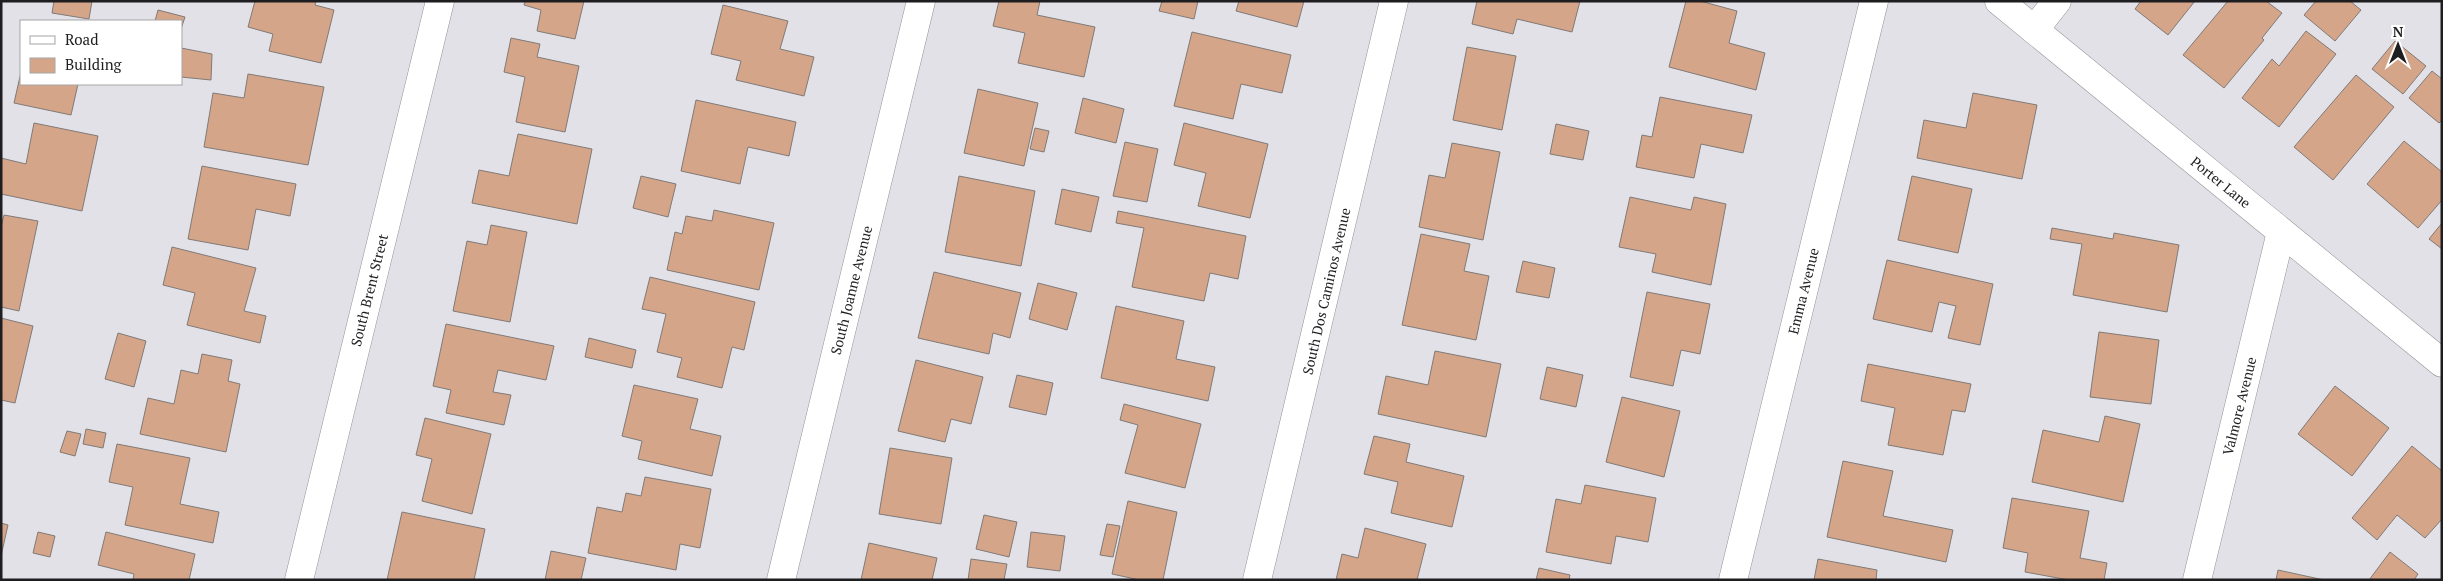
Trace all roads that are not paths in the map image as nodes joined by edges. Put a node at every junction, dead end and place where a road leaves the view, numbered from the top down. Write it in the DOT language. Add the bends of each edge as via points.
graph roads {
  1 [pos="440,1"];
  2 [pos="921,1"];
  3 [pos="1394,1"];
  4 [pos="1874,1"];
  5 [pos="1999,1"];
  6 [pos="2057,1"];
  7 [pos="2034,30"];
  8 [pos="2281,232"];
  9 [pos="2442,363"];
  10 [pos="299,580"];
  11 [pos="781,580"];
  12 [pos="1257,580"];
  13 [pos="1733,580"];
  14 [pos="2197,580"];
  1 -- 10 [label="street, South Brent Street"];
  2 -- 11 [label="street, South Joanne Avenue"];
  3 -- 12 [label="street, South Dos Caminos Avenue"];
  4 -- 13 [label="street, Emma Avenue"];
  5 -- 7 [label="street, Porter Lane"];
  6 -- 7 [label="street"];
  7 -- 8 [label="street, Porter Lane"];
  8 -- 9 [label="street, Porter Lane"];
  8 -- 14 [label="street, Valmore Avenue"];
}
